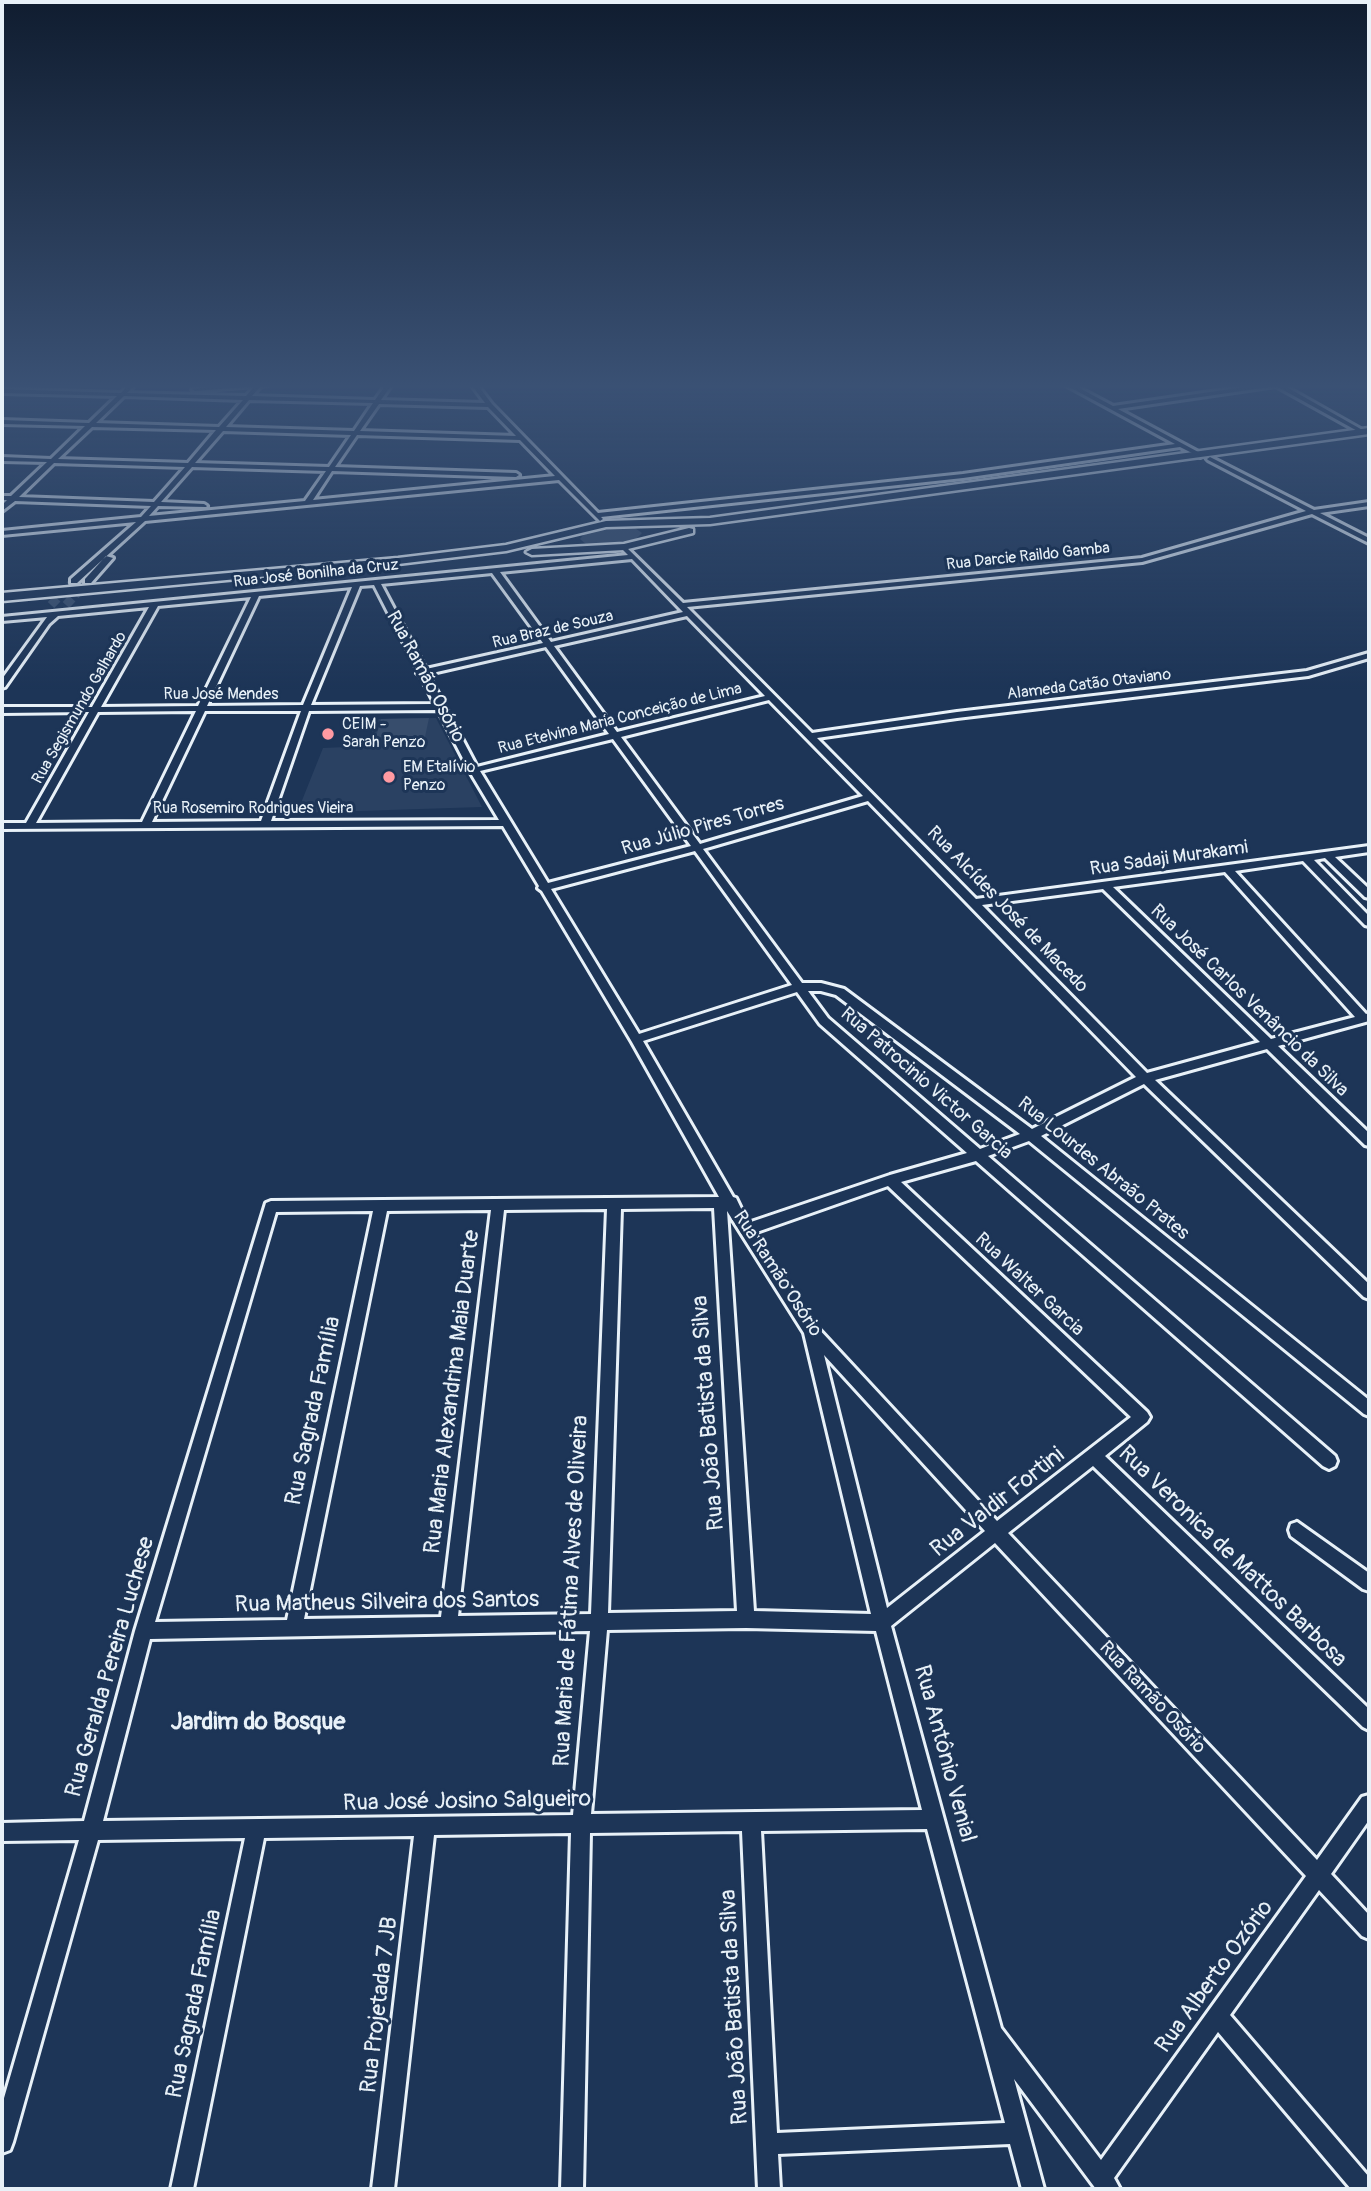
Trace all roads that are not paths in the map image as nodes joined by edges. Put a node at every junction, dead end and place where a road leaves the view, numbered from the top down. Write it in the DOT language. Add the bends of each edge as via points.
graph roads {
  1 [pos="28,485"];
  2 [pos="172,485"];
  3 [pos="319,485"];
  4 [pos="476,485"];
  5 [pos="567,485"];
  6 [pos="876,485"];
  7 [pos="994,485"];
  8 [pos="1018,485"];
  9 [pos="1260,485"];
  10 [pos="2,498"];
  11 [pos="13,499"];
  12 [pos="308,502"];
  13 [pos="155,504"];
  14 [pos="1369,504"];
  15 [pos="2,509"];
  16 [pos="247,509"];
  17 [pos="1312,512"];
  18 [pos="596,515"];
  19 [pos="143,519"];
  20 [pos="629,522"];
  21 [pos="606,524"];
  22 [pos="580,530"];
  23 [pos="2,533"];
  24 [pos="645,541"];
  25 [pos="1369,541"];
  26 [pos="116,546"];
  27 [pos="624,547"];
  28 [pos="594,550"];
  29 [pos="633,557"];
  30 [pos="494,570"];
  31 [pos="74,581"];
  32 [pos="88,581"];
  33 [pos="376,582"];
  34 [pos="357,584"];
  35 [pos="256,594"];
  36 [pos="2,597"];
  37 [pos="2,603"];
  38 [pos="155,604"];
  39 [pos="51,605"];
  40 [pos="66,605"];
  41 [pos="687,609"];
  42 [pos="57,613"];
  43 [pos="46,618"];
  44 [pos="2,619"];
  45 [pos="547,646"];
  46 [pos="1369,655"];
  47 [pos="421,673"];
  48 [pos="2,685"];
  49 [pos="772,697"];
  50 [pos="440,707"];
  51 [pos="306,708"];
  52 [pos="203,709"];
  53 [pos="2,710"];
  54 [pos="95,710"];
  55 [pos="615,736"];
  56 [pos="811,736"];
  57 [pos="474,770"];
  58 [pos="871,797"];
  59 [pos="505,822"];
  60 [pos="265,824"];
  61 [pos="146,825"];
  62 [pos="2,826"];
  63 [pos="29,826"];
  64 [pos="699,847"];
  65 [pos="1369,849"];
  66 [pos="1326,854"];
  67 [pos="1305,857"];
  68 [pos="1227,868"];
  69 [pos="1106,886"];
  70 [pos="543,888"];
  71 [pos="1369,895"];
  72 [pos="973,903"];
  73 [pos="1369,922"];
  74 [pos="799,987"];
  75 [pos="1366,1017"];
  76 [pos="636,1039"];
  77 [pos="1267,1044"];
  78 [pos="1145,1078"];
  79 [pos="1031,1135"];
  80 [pos="1369,1141"];
  81 [pos="978,1155"];
  82 [pos="890,1180"];
  83 [pos="725,1203"];
  84 [pos="614,1205"];
  85 [pos="381,1206"];
  86 [pos="498,1206"];
  87 [pos="745,1230"];
  88 [pos="1369,1293"];
  89 [pos="811,1331"];
  90 [pos="1369,1409"];
  91 [pos="1142,1418"];
  92 [pos="1094,1456"];
  93 [pos="1329,1461"];
  94 [pos="1297,1530"];
  95 [pos="996,1533"];
  96 [pos="1369,1583"];
  97 [pos="746,1619"];
  98 [pos="599,1621"];
  99 [pos="882,1623"];
  100 [pos="449,1624"];
  101 [pos="294,1627"];
  102 [pos="144,1631"];
  103 [pos="1369,1721"];
  104 [pos="1369,1804"];
  105 [pos="933,1819"];
  106 [pos="751,1823"];
  107 [pos="581,1825"];
  108 [pos="425,1827"];
  109 [pos="256,1830"];
  110 [pos="91,1831"];
  111 [pos="2,1832"];
  112 [pos="1318,1875"];
  113 [pos="1369,1929"];
  114 [pos="1217,2015"];
  115 [pos="991,2031"];
  116 [pos="1018,2133"];
  117 [pos="2,2142"];
  118 [pos="767,2144"];
  119 [pos="1105,2183"];
  120 [pos="182,2189"];
  121 [pos="383,2189"];
  122 [pos="572,2189"];
  123 [pos="769,2189"];
  124 [pos="1033,2189"];
  125 [pos="1365,2189"];
  1 -- 11 [label="street"];
  2 -- 13 [label="street"];
  3 -- 12 [label="street"];
  4 -- 12 [label="street"];
  5 -- 18 [label="street"];
  6 -- 18 [label="street"];
  7 -- 20 [label="highway" via="710,520"];
  8 -- 24 [label="highway"];
  9 -- 17 [label="street"];
  10 -- 11 [label="street"];
  11 -- 13 [label="street"];
  11 -- 15 [label="street"];
  12 -- 16 [label="street"];
  13 -- 16 [label="street"];
  13 -- 19 [label="street"];
  14 -- 17 [label="street, Rua Darcie Raildo Gamba"];
  16 -- 19 [label="street"];
  17 -- 25 [label="street"];
  17 -- 41 [label="street, Rua Darcie Raildo Gamba" via="1142,560"];
  18 -- 21 [label="street"];
  19 -- 23 [label="street"];
  19 -- 26 [label="street"];
  20 -- 21 [label="highway"];
  20 -- 24 [label="highway" via="648,530"];
  21 -- 22 [label="highway"];
  22 -- 28 [label="highway" via="578,542"];
  22 -- 36 [label="highway" via="506,548 398,561"];
  24 -- 27 [label="highway"];
  26 -- 31 [label="street"];
  26 -- 32 [label="street"];
  27 -- 28 [label="highway"];
  27 -- 29 [label="street, Rua Alcídes José de Macedo"];
  28 -- 37 [label="highway"];
  29 -- 30 [label="street, Rua José Bonilha da Cruz"];
  29 -- 41 [label="street, Rua Alcídes José de Macedo"];
  30 -- 33 [label="street, Rua José Bonilha da Cruz"];
  30 -- 45 [label="street, Rua Patrocinio Victor Garcia"];
  33 -- 34 [label="street, Rua José Bonilha da Cruz"];
  33 -- 47 [label="street, Rua Ramão Osório"];
  34 -- 35 [label="street, Rua José Bonilha da Cruz"];
  34 -- 51 [label="street"];
  35 -- 38 [label="street, Rua José Bonilha da Cruz"];
  35 -- 52 [label="street"];
  38 -- 42 [label="street, Rua José Bonilha da Cruz"];
  38 -- 54 [label="street, Rua Segismundo Galhardo"];
  39 -- 43 [label="street"];
  40 -- 42 [label="street"];
  41 -- 45 [label="street, Rua Braz de Souza"];
  41 -- 49 [label="street, Rua Alcídes José de Macedo"];
  42 -- 43 [label="street"];
  43 -- 44 [label="street"];
  43 -- 48 [label="street"];
  45 -- 47 [label="street, Rua Braz de Souza"];
  45 -- 55 [label="street, Rua Patrocinio Victor Garcia"];
  46 -- 56 [label="street, Alameda Catão Otaviano" via="1308,673"];
  47 -- 50 [label="street, Rua Ramão Osório"];
  49 -- 55 [label="street, Rua Etelvina Maria Conceição de Lima"];
  49 -- 56 [label="street, Rua Alcídes José de Macedo"];
  50 -- 51 [label="street, Rua José Mendes"];
  50 -- 57 [label="street, Rua Ramão Osório"];
  51 -- 52 [label="street, Rua José Mendes"];
  51 -- 60 [label="street"];
  52 -- 54 [label="street, Rua José Mendes"];
  52 -- 61 [label="street"];
  53 -- 54 [label="street, Rua José Mendes"];
  54 -- 63 [label="street, Rua Segismundo Galhardo"];
  55 -- 57 [label="street, Rua Etelvina Maria Conceição de Lima"];
  55 -- 64 [label="street, Rua Patrocinio Victor Garcia"];
  56 -- 58 [label="street, Rua Alcídes José de Macedo"];
  57 -- 59 [label="street, Rua Ramão Osório"];
  58 -- 64 [label="street, Rua Júlio Pires Torres"];
  58 -- 72 [label="street, Rua Alcídes José de Macedo"];
  59 -- 60 [label="street, Rua Rosemiro Rodrigues Vieira"];
  59 -- 70 [label="street, Rua Ramão Osório"];
  60 -- 61 [label="street, Rua Rosemiro Rodrigues Vieira"];
  61 -- 63 [label="street, Rua Rosemiro Rodrigues Vieira"];
  62 -- 63 [label="street, Rua Rosemiro Rodrigues Vieira"];
  64 -- 70 [label="street, Rua Júlio Pires Torres"];
  64 -- 74 [label="street, Rua Patrocinio Victor Garcia"];
  65 -- 66 [label="street, Rua Sadaji Murakami"];
  66 -- 67 [label="street, Rua Sadaji Murakami"];
  66 -- 71 [label="street"];
  67 -- 68 [label="street, Rua Sadaji Murakami"];
  67 -- 73 [label="street"];
  68 -- 69 [label="street, Rua Sadaji Murakami"];
  68 -- 75 [label="street"];
  69 -- 72 [label="street, Rua Sadaji Murakami"];
  69 -- 77 [label="street, Rua José Carlos Venâncio da Silva"];
  70 -- 76 [label="street, Rua Ramão Osório"];
  72 -- 78 [label="street, Rua Alcídes José de Macedo"];
  74 -- 76 [label="street"];
  74 -- 79 [label="street, Rua Lourdes Abraão Prates" via="840,992"];
  74 -- 81 [label="street, Rua Patrocinio Victor Garcia" via="824,1021"];
  75 -- 77 [label="street"];
  76 -- 83 [label="street, Rua Ramão Osório"];
  77 -- 78 [label="street"];
  77 -- 80 [label="street, Rua José Carlos Venâncio da Silva"];
  78 -- 79 [label="street"];
  78 -- 88 [label="street, Rua Alcídes José de Macedo"];
  79 -- 81 [label="street"];
  79 -- 90 [label="street, Rua Lourdes Abraão Prates"];
  81 -- 82 [label="street"];
  81 -- 93 [label="street, Rua Patrocinio Victor Garcia"];
  82 -- 87 [label="street"];
  82 -- 91 [label="street, Rua Walter Garcia"];
  83 -- 84 [label="street"];
  83 -- 87 [label="street, Rua Ramão Osório"];
  83 -- 97 [label="street, Rua João Batista da Silva"];
  84 -- 86 [label="street"];
  84 -- 98 [label="street, Rua Maria de Fátima Alves de Oliveira"];
  85 -- 86 [label="street"];
  85 -- 101 [label="street, Rua Sagrada Família"];
  85 -- 102 [label="street, Rua Geralda Pereira Luchese" via="271,1207"];
  86 -- 100 [label="street, Rua Maria Alexandrina Maia Duarte"];
  87 -- 89 [label="street, Rua Ramão Osório"];
  89 -- 95 [label="street, Rua Ramão Osório"];
  89 -- 99 [label="street, Rua Antônio Venial"];
  91 -- 92 [label="street, Rua Valdir Fortini"];
  92 -- 95 [label="street, Rua Valdir Fortini"];
  92 -- 103 [label="street, Rua Veronica de Mattos Barbosa"];
  94 -- 96 [label="street"];
  95 -- 99 [label="street, Rua Valdir Fortini"];
  95 -- 112 [label="street, Rua Ramão Osório"];
  97 -- 98 [label="street, Rua Matheus Silveira dos Santos"];
  97 -- 99 [label="street, Rua Matheus Silveira dos Santos"];
  98 -- 100 [label="street, Rua Matheus Silveira dos Santos"];
  98 -- 107 [label="street, Rua Maria de Fátima Alves de Oliveira"];
  99 -- 105 [label="street, Rua Antônio Venial"];
  100 -- 101 [label="street, Rua Matheus Silveira dos Santos"];
  101 -- 102 [label="street, Rua Matheus Silveira dos Santos"];
  102 -- 110 [label="street, Rua Geralda Pereira Luchese"];
  104 -- 112 [label="street, Rua Alberto Ozório"];
  105 -- 106 [label="street, Rua José Josino Salgueiro"];
  105 -- 115 [label="street, Rua Antônio Venial"];
  106 -- 107 [label="street, Rua José Josino Salgueiro"];
  106 -- 118 [label="street, Rua João Batista da Silva"];
  107 -- 108 [label="street, Rua José Josino Salgueiro"];
  107 -- 122 [label="street, Rua Maria de Fátima Alves de Oliveira"];
  108 -- 109 [label="street, Rua José Josino Salgueiro"];
  108 -- 121 [label="street, Rua Projetada 7 JB"];
  109 -- 110 [label="street, Rua José Josino Salgueiro"];
  109 -- 120 [label="street, Rua Sagrada Família"];
  110 -- 111 [label="street, Rua José Josino Salgueiro"];
  110 -- 117 [label="street, Rua Geralda Pereira Luchese"];
  112 -- 113 [label="street, Rua Ramão Osório"];
  112 -- 114 [label="street, Rua Alberto Ozório"];
  114 -- 119 [label="street, Rua Alberto Ozório"];
  114 -- 125 [label="street"];
  115 -- 116 [label="street, Rua Antônio Venial"];
  115 -- 119 [label="street"];
  116 -- 118 [label="street"];
  116 -- 124 [label="street, Rua Antônio Venial"];
  118 -- 123 [label="street, Rua João Batista da Silva"];
}
